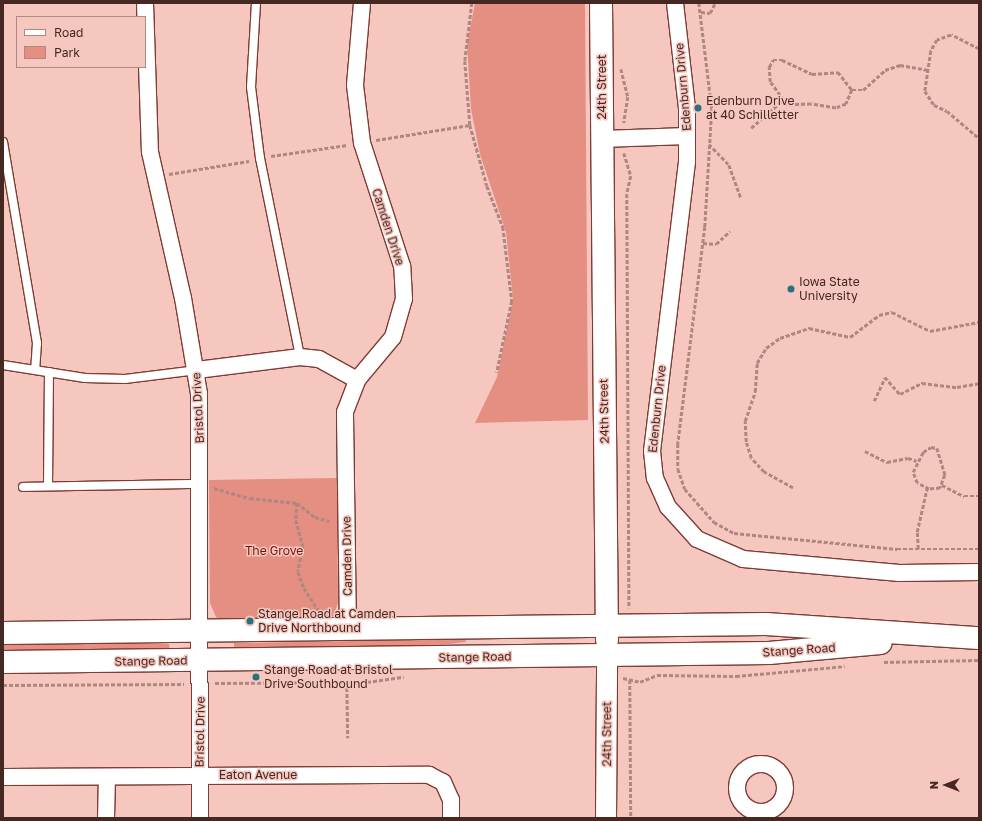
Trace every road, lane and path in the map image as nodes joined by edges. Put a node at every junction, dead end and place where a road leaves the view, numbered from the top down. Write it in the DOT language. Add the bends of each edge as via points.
graph roads {
  1 [pos="145,3"];
  2 [pos="256,3"];
  3 [pos="362,3"];
  4 [pos="472,3"];
  5 [pos="601,3"];
  6 [pos="675,3"];
  7 [pos="700,3"];
  8 [pos="715,3"];
  9 [pos="700,12"];
  10 [pos="145,16"];
  11 [pos="979,49"];
  12 [pos="146,59"];
  13 [pos="621,62"];
  14 [pos="929,70"];
  15 [pos="852,90"];
  16 [pos="782,101"];
  17 [pos="470,125"];
  18 [pos="623,126"];
  19 [pos="751,128"];
  20 [pos="688,136"];
  21 [pos="979,138"];
  22 [pos="602,139"];
  23 [pos="3,142"];
  24 [pos="362,143"];
  25 [pos="709,144"];
  26 [pos="624,152"];
  27 [pos="260,158"];
  28 [pos="155,178"];
  29 [pos="741,198"];
  30 [pos="730,231"];
  31 [pos="703,243"];
  32 [pos="979,322"];
  33 [pos="300,357"];
  34 [pos="3,365"];
  35 [pos="35,370"];
  36 [pos="197,370"];
  37 [pos="49,372"];
  38 [pos="496,372"];
  39 [pos="357,380"];
  40 [pos="979,383"];
  41 [pos="874,401"];
  42 [pos="865,451"];
  43 [pos="917,461"];
  44 [pos="942,485"];
  45 [pos="48,486"];
  46 [pos="200,486"];
  47 [pos="23,487"];
  48 [pos="793,488"];
  49 [pos="926,488"];
  50 [pos="979,496"];
  51 [pos="297,503"];
  52 [pos="329,521"];
  53 [pos="979,548"];
  54 [pos="918,549"];
  55 [pos="979,572"];
  56 [pos="629,594"];
  57 [pos="319,614"];
  58 [pos="607,626"];
  59 [pos="348,629"];
  60 [pos="3,633"];
  61 [pos="201,633"];
  62 [pos="946,638"];
  63 [pos="979,638"];
  64 [pos="607,655"];
  65 [pos="201,660"];
  66 [pos="3,662"];
  67 [pos="657,675"];
  68 [pos="411,677"];
  69 [pos="347,682"];
  70 [pos="189,683"];
  71 [pos="213,683"];
  72 [pos="3,685"];
  73 [pos="348,738"];
  74 [pos="200,775"];
  75 [pos="3,777"];
  76 [pos="107,777"];
  77 [pos="106,818"];
  78 [pos="200,818"];
  79 [pos="451,818"];
  80 [pos="606,818"];
  81 [pos="631,818"];
  1 -- 10 [label="street, Bristol Drive"];
  2 -- 27 [label="lane" via="251,87"];
  3 -- 24 [label="street, Camden Drive" via="355,85"];
  4 -- 17 [label="path" via="465,61"];
  5 -- 22 [label="main road, 24th Street"];
  6 -- 20 [label="street, Edenburn Drive"];
  7 -- 9 [label="path"];
  8 -- 9 [label="path" via="710,13"];
  9 -- 25 [label="path" via="712,109"];
  11 -- 14 [label="path" via="951,35 937,40"];
  12 -- 28 [label="street, Bristol Drive" via="147,115"];
  13 -- 18 [label="path" via="628,97"];
  14 -- 15 [label="path" via="900,64 885,70 863,90"];
  14 -- 21 [label="path" via="926,91 934,105 947,111"];
  15 -- 16 [label="path" via="846,104 836,108 811,104 788,105"];
  15 -- 16 [label="path" via="838,72 812,74 782,60 773,60 769,67 770,82"];
  16 -- 19 [label="path"];
  17 -- 24 [label="path"];
  17 -- 38 [label="path" via="487,186 503,227 508,261 512,301"];
  20 -- 22 [label="street"];
  20 -- 55 [label="street, Edenburn Drive" via="652,451 655,478 668,507 697,539 743,559 899,573"];
  22 -- 58 [label="main road, 24th Street"];
  23 -- 35 [label="lane" via="37,342"];
  24 -- 27 [label="path"];
  24 -- 39 [label="street, Camden Drive" via="402,266 404,299 393,337"];
  25 -- 29 [label="path" via="729,165"];
  25 -- 31 [label="path"];
  26 -- 56 [label="path" via="631,176 627,194"];
  27 -- 28 [label="path" via="200,167"];
  27 -- 33 [label="lane"];
  28 -- 36 [label="street, Bristol Drive"];
  30 -- 31 [label="path" via="716,244"];
  31 -- 54 [label="path" via="678,444 678,469 690,495 714,522 734,533"];
  32 -- 48 [label="path" via="930,331 892,312 879,315 850,337 809,328 780,338 766,348 757,363 755,392 744,421 746,442 751,458 764,472"];
  33 -- 36 [label="street"];
  33 -- 39 [label="street" via="319,359"];
  34 -- 35 [label="lane"];
  35 -- 37 [label="lane"];
  36 -- 37 [label="lane" via="125,378"];
  36 -- 46 [label="street, Bristol Drive"];
  37 -- 45 [label="lane"];
  39 -- 59 [label="street, Camden Drive" via="345,412"];
  40 -- 41 [label="path" via="957,386 922,383 900,394 885,377"];
  42 -- 43 [label="path" via="887,462 908,458"];
  43 -- 44 [label="path" via="923,452 937,448 938,459 944,466"];
  43 -- 49 [label="path" via="914,472 916,483"];
  44 -- 49 [label="path"];
  44 -- 50 [label="path" via="964,496"];
  45 -- 46 [label="lane"];
  45 -- 47 [label="lane"];
  46 -- 51 [label="path"];
  46 -- 61 [label="street, Bristol Drive"];
  49 -- 54 [label="path" via="917,532"];
  51 -- 52 [label="path" via="315,517"];
  51 -- 57 [label="path" via="296,520 303,546 298,572"];
  53 -- 54 [label="path"];
  58 -- 59 [label="main road, Stange Road"];
  58 -- 62 [label="main road, Stange Road" via="766,624"];
  58 -- 64 [label="main road, 24th Street"];
  59 -- 61 [label="main road, Stange Road"];
  60 -- 61 [label="main road, Stange Road"];
  61 -- 65 [label="street, Bristol Drive"];
  62 -- 63 [label="main road, Stange Road"];
  62 -- 64 [label="main road, Stange Road" via="769,653"];
  64 -- 65 [label="main road, Stange Road"];
  64 -- 80 [label="street, 24th Street"];
  65 -- 66 [label="main road, Stange Road"];
  65 -- 74 [label="street, Bristol Drive"];
  67 -- 81 [label="path" via="642,682 629,680"];
  68 -- 69 [label="path"];
  69 -- 71 [label="path"];
  69 -- 73 [label="path"];
  70 -- 72 [label="path"];
  74 -- 76 [label="street, Eaton Avenue"];
  74 -- 78 [label="street, Bristol Drive"];
  74 -- 79 [label="street, Eaton Avenue" via="429,775 443,782 451,800"];
  75 -- 76 [label="street, Eaton Avenue"];
  76 -- 77 [label="street"];
}
